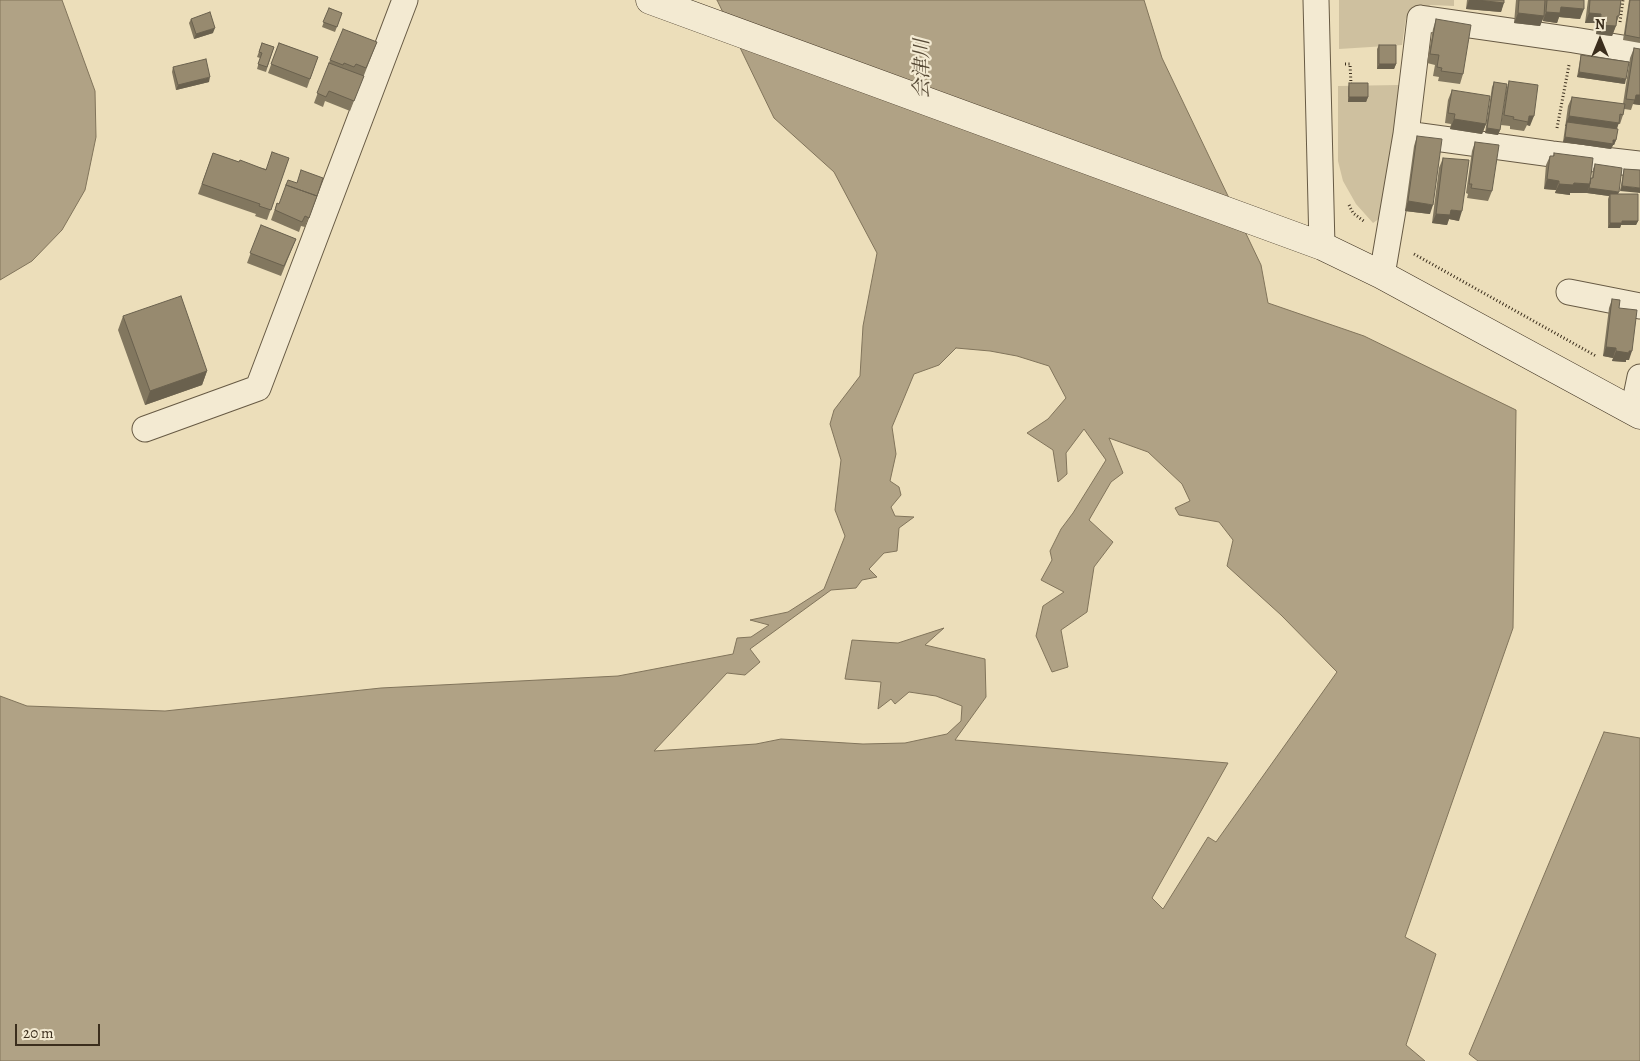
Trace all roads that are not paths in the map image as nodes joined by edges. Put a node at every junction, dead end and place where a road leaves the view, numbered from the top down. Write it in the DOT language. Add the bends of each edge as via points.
graph roads {
  1 [pos="405,0"];
  2 [pos="650,0"];
  3 [pos="1316,0"];
  4 [pos="1640,51"];
  5 [pos="1406,134"];
  6 [pos="1640,164"];
  7 [pos="1322,246"];
  8 [pos="1382,275"];
  9 [pos="1569,292"];
  10 [pos="1640,306"];
  11 [pos="1640,377"];
  12 [pos="1637,413"];
  13 [pos="145,429"];
  1 -- 13 [label="street" via="258,388"];
  2 -- 7 [label="street"];
  3 -- 7 [label="street"];
  4 -- 5 [label="street" via="1420,18"];
  5 -- 6 [label="street"];
  5 -- 8 [label="street"];
  7 -- 8 [label="street"];
  8 -- 12 [label="street"];
  9 -- 10 [label="street"];
  11 -- 12 [label="street"];
}
